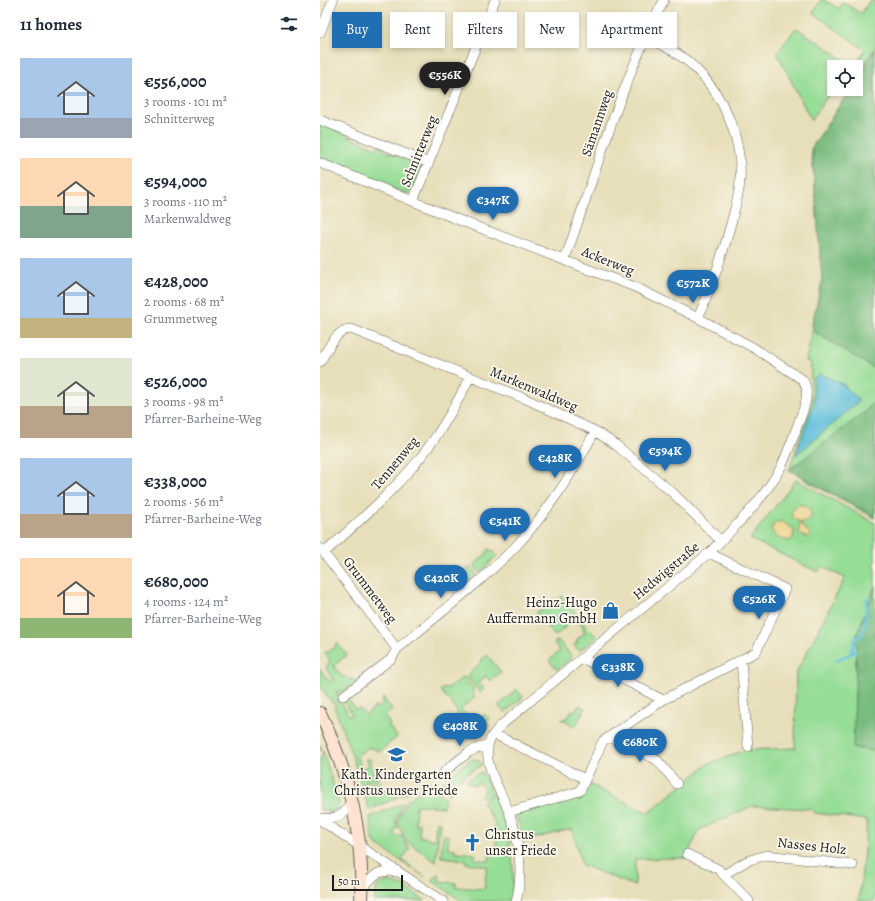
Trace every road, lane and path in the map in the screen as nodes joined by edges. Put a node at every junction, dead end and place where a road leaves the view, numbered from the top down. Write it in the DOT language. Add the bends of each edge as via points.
graph roads {
  1 [pos="333,0"];
  2 [pos="496,0"];
  3 [pos="664,0"];
  4 [pos="658,12"];
  5 [pos="320,33"];
  6 [pos="640,48"];
  7 [pos="668,48"];
  8 [pos="320,120"];
  9 [pos="320,163"];
  10 [pos="429,163"];
  11 [pos="413,201"];
  12 [pos="565,259"];
  13 [pos="698,318"];
  14 [pos="320,362"];
  15 [pos="470,377"];
  16 [pos="803,380"];
  17 [pos="595,431"];
  18 [pos="721,541"];
  19 [pos="322,550"];
  20 [pos="709,553"];
  21 [pos="397,649"];
  22 [pos="582,658"];
  23 [pos="741,660"];
  24 [pos="343,696"];
  25 [pos="663,700"];
  26 [pos="320,713"];
  27 [pos="494,734"];
  28 [pos="609,737"];
  29 [pos="488,744"];
  30 [pos="748,747"];
  31 [pos="445,772"];
  32 [pos="585,779"];
  33 [pos="677,784"];
  34 [pos="352,798"];
  35 [pos="509,812"];
  36 [pos="320,819"];
  37 [pos="359,845"];
  38 [pos="687,854"];
  39 [pos="852,865"];
  40 [pos="400,873"];
  41 [pos="725,874"];
  42 [pos="361,896"];
  43 [pos="444,901"];
  44 [pos="516,901"];
  45 [pos="749,901"];
  1 -- 5 [label="street"];
  2 -- 10 [label="street, Schnitterweg"];
  3 -- 4 [label="street, Sämannweg"];
  6 -- 12 [label="street, Sämannweg"];
  7 -- 13 [label="street" via="694,66 717,96 732,124 739,155 740,182 736,206 719,265"];
  8 -- 10 [label="street"];
  9 -- 11 [label="street, Ackerweg"];
  10 -- 11 [label="street, Schnitterweg"];
  11 -- 12 [label="street, Ackerweg"];
  12 -- 13 [label="street, Ackerweg" via="634,287"];
  13 -- 16 [label="street, Ackerweg" via="754,348"];
  14 -- 15 [label="street, Markenwaldweg" via="339,334 351,329"];
  15 -- 17 [label="street, Markenwaldweg" via="526,399"];
  15 -- 19 [label="street, Tennenweg" via="453,409 417,462 374,509"];
  16 -- 18 [label="street, Hedwigstraße" via="806,390 803,411 781,467 753,506"];
  17 -- 18 [label="street, Markenwaldweg" via="621,449 673,493"];
  17 -- 21 [label="street" via="579,462 548,508 516,545 480,580"];
  18 -- 20 [label="street, Hedwigstraße"];
  19 -- 21 [label="street, Grummetweg"];
  20 -- 22 [label="street, Hedwigstraße"];
  20 -- 23 [label="street" via="785,589 756,652"];
  21 -- 24 [label="street" via="391,658"];
  22 -- 25 [label="street"];
  22 -- 27 [label="street, Hedwigstraße" via="499,727"];
  23 -- 25 [label="street"];
  23 -- 30 [label="street"];
  25 -- 28 [label="street"];
  26 -- 34 [label="main road" via="341,763"];
  27 -- 29 [label="street, Hedwigstraße"];
  27 -- 32 [label="street"];
  28 -- 32 [label="street" via="603,740"];
  28 -- 33 [label="street" via="657,760"];
  29 -- 31 [label="street" via="469,752"];
  29 -- 35 [label="street" via="488,760"];
  32 -- 35 [label="street" via="580,791"];
  34 -- 36 [label="street" via="340,816"];
  34 -- 37 [label="main road"];
  35 -- 44 [label="street" via="520,863"];
  36 -- 37 [label="street"];
  37 -- 40 [label="street"];
  37 -- 42 [label="main road"];
  38 -- 41 [label="street"];
  39 -- 41 [label="street, Nasses Holz" via="766,855 747,861"];
  40 -- 42 [label="street" via="384,871 375,874"];
  40 -- 43 [label="street"];
  41 -- 45 [label="street"];
}
